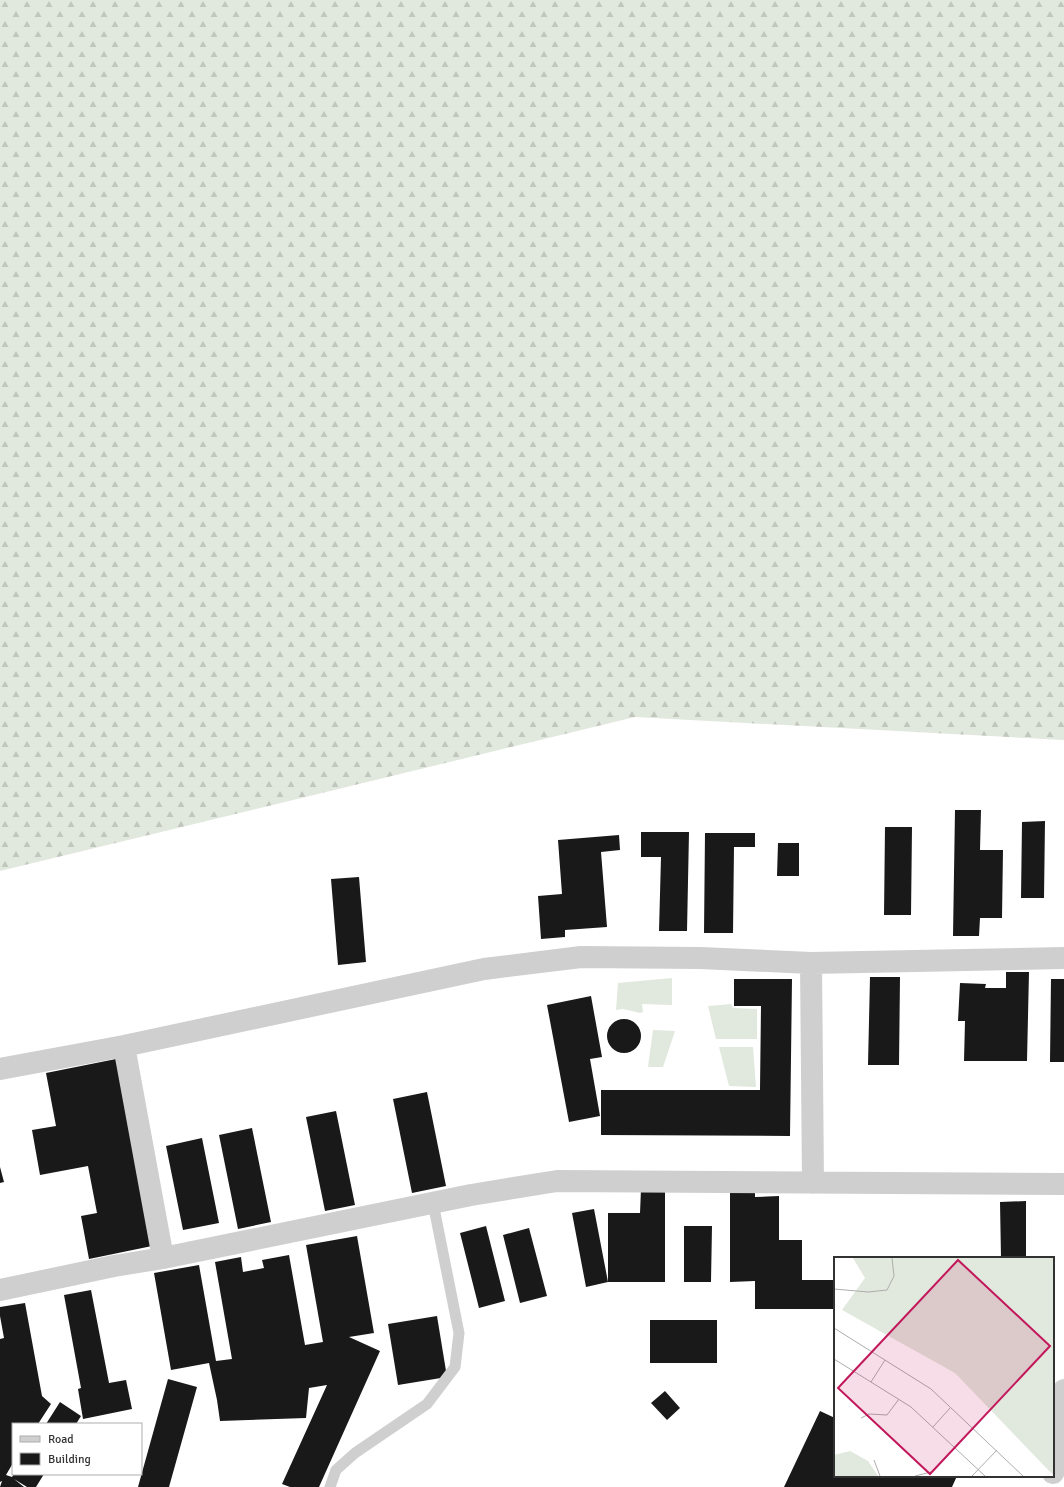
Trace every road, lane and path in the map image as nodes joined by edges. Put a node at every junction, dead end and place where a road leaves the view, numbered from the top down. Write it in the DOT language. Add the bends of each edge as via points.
graph roads {
  1 [pos="1064,958"];
  2 [pos="810,963"];
  3 [pos="124,1046"];
  4 [pos="0,1069"];
  5 [pos="813,1183"];
  6 [pos="1064,1184"];
  7 [pos="433,1203"];
  8 [pos="163,1258"];
  9 [pos="0,1290"];
  10 [pos="1064,1390"];
  11 [pos="1054,1471"];
  12 [pos="1050,1477"];
  13 [pos="330,1487"];
  14 [pos="1044,1487"];
  1 -- 2 [label="street"];
  2 -- 3 [label="street" via="700,958 581,957 484,969"];
  2 -- 5 [label="street"];
  3 -- 4 [label="street"];
  3 -- 8 [label="street"];
  5 -- 6 [label="street"];
  5 -- 7 [label="street" via="557,1181"];
  7 -- 8 [label="street"];
  7 -- 13 [label="lane" via="459,1333 454,1367 427,1404 355,1453 336,1470"];
  8 -- 9 [label="street"];
  10 -- 11 [label="street" via="1057,1466"];
  12 -- 14 [label="street"];
}
